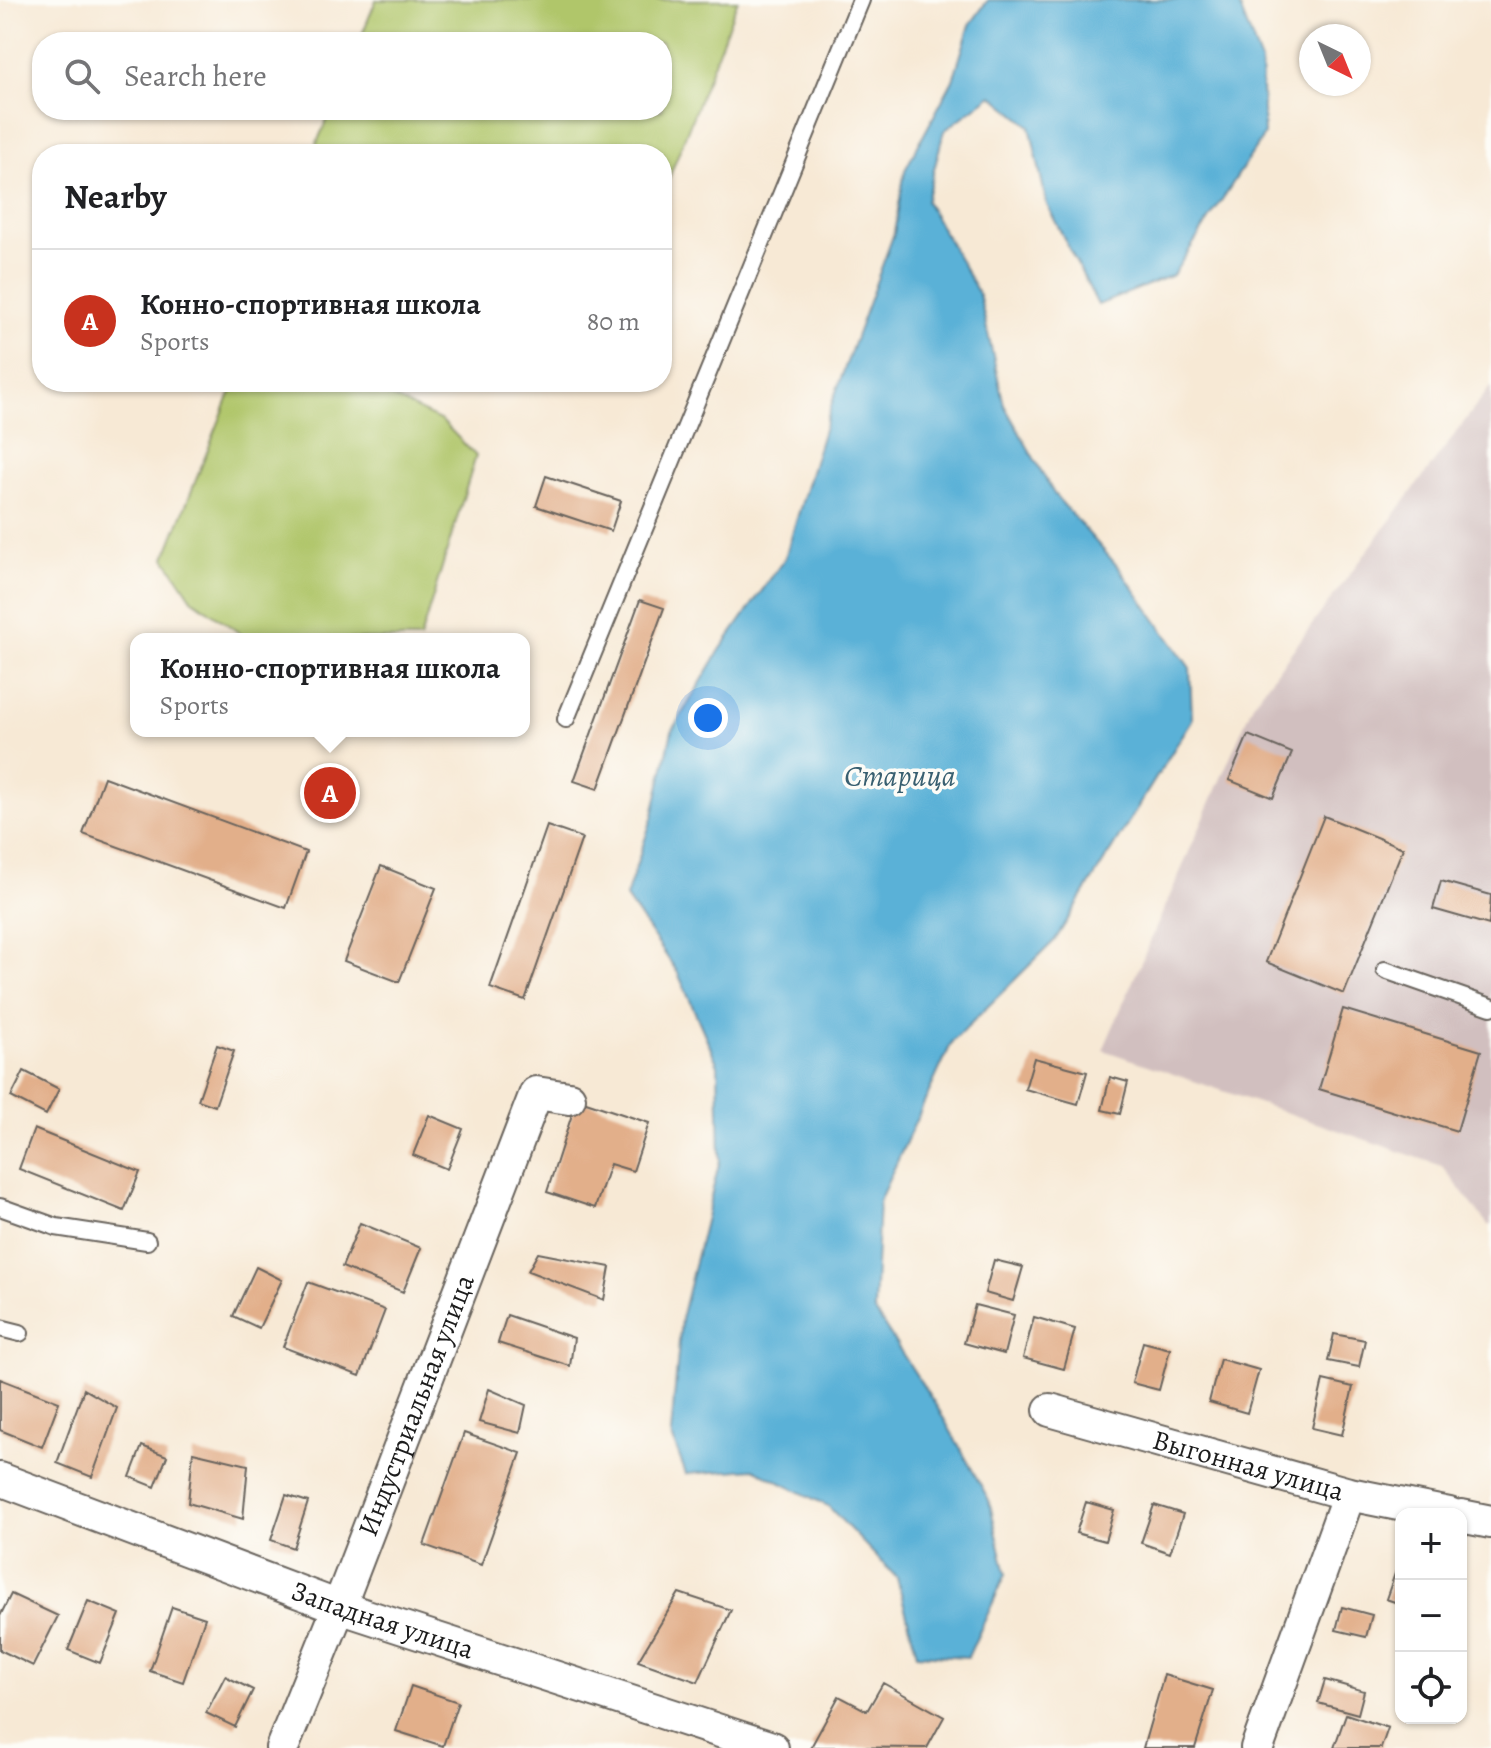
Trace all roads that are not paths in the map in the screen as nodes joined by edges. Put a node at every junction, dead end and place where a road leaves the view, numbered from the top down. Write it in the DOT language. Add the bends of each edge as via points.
graph roads {
  1 [pos="861,0"];
  2 [pos="566,719"];
  3 [pos="1385,970"];
  4 [pos="1491,1007"];
  5 [pos="569,1098"];
  6 [pos="0,1207"];
  7 [pos="147,1241"];
  8 [pos="0,1328"];
  9 [pos="20,1333"];
  10 [pos="1050,1410"];
  11 [pos="0,1479"];
  12 [pos="1349,1494"];
  13 [pos="1419,1508"];
  14 [pos="1467,1517"];
  15 [pos="1491,1522"];
  16 [pos="339,1607"];
  17 [pos="282,1748"];
  18 [pos="772,1748"];
  19 [pos="1257,1748"];
  1 -- 2 [label="lane"];
  3 -- 4 [label="lane"];
  5 -- 16 [label="street, Индустриальная улица" via="536,1093"];
  6 -- 7 [label="lane" via="56,1227"];
  8 -- 9 [label="lane"];
  10 -- 12 [label="street, Выгонная улица"];
  11 -- 16 [label="street, Западная улица"];
  12 -- 13 [label="street, Выгонная улица"];
  12 -- 19 [label="street"];
  14 -- 15 [label="street"];
  16 -- 17 [label="street, Индустриальная улица"];
  16 -- 18 [label="street, Западная улица"];
}
